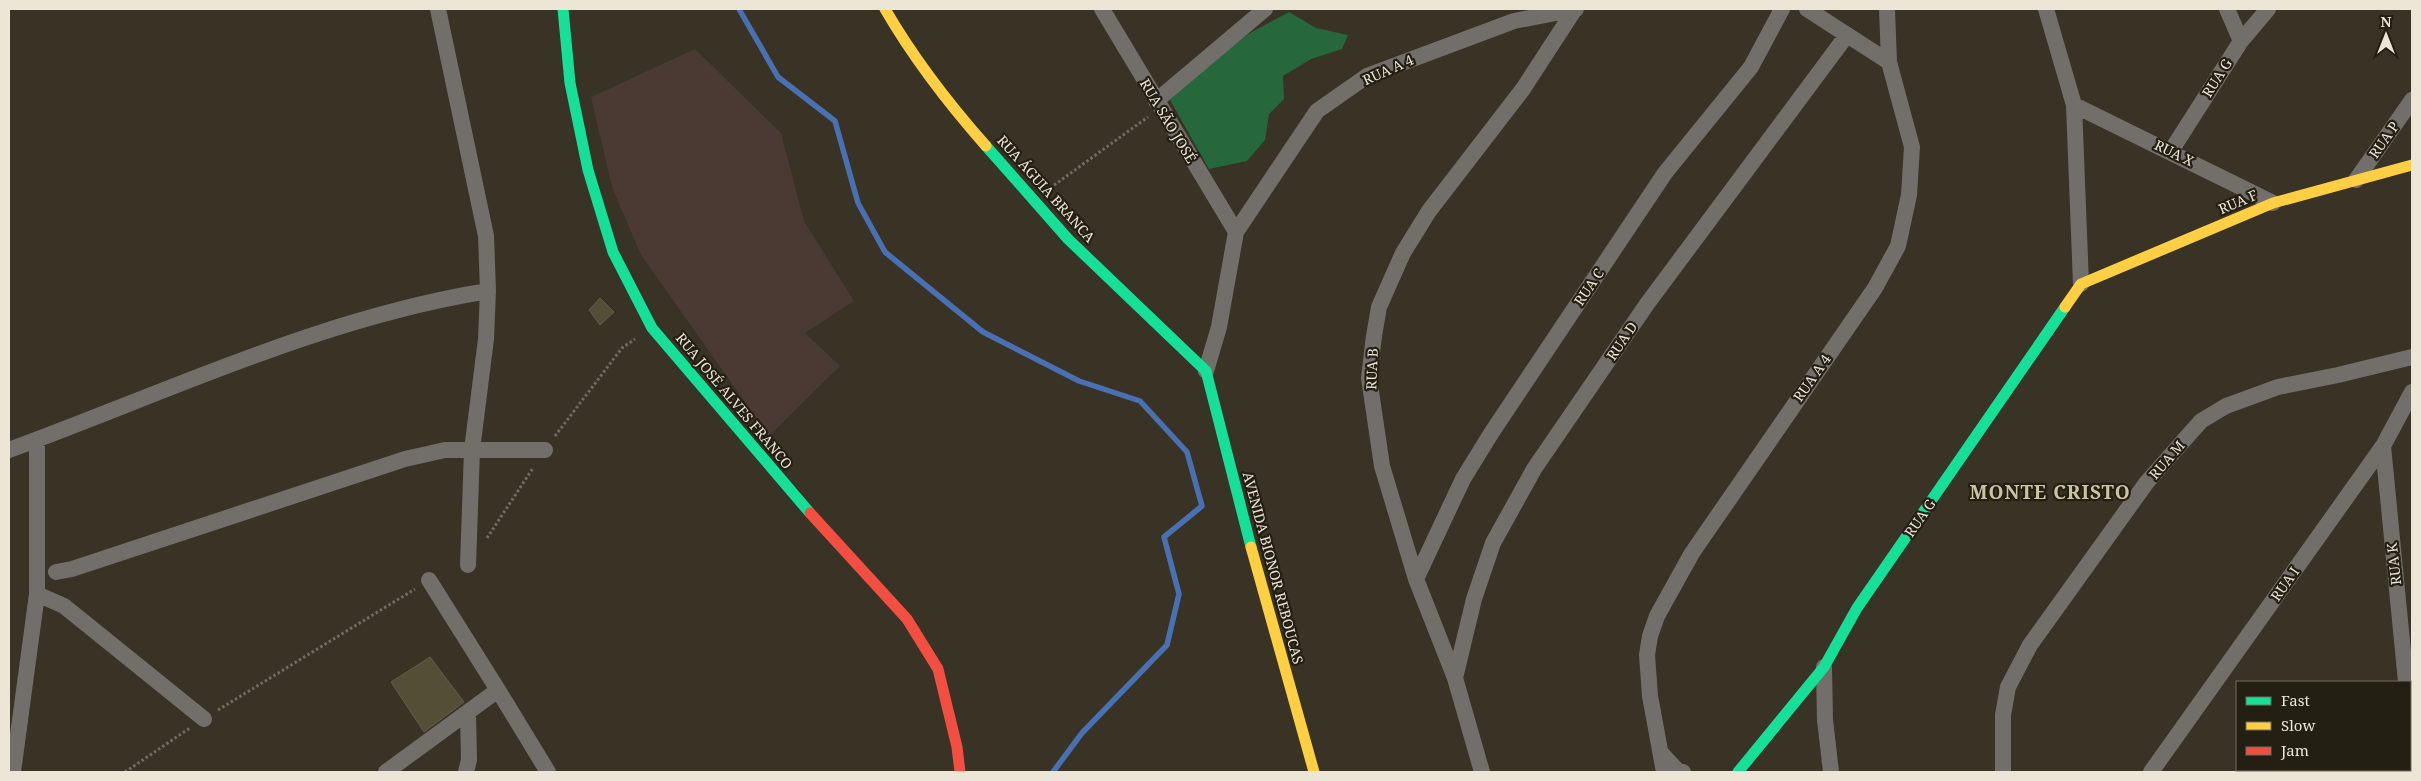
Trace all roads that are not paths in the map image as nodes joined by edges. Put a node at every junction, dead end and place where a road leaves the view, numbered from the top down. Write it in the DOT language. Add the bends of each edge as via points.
graph roads {
  1 [pos="438,9"];
  2 [pos="563,9"];
  3 [pos="885,9"];
  4 [pos="1102,9"];
  5 [pos="1265,9"];
  6 [pos="1576,9"];
  7 [pos="1782,9"];
  8 [pos="1807,9"];
  9 [pos="1888,9"];
  10 [pos="2046,9"];
  11 [pos="2227,9"];
  12 [pos="2268,9"];
  13 [pos="1511,15"];
  14 [pos="1847,35"];
  15 [pos="2240,41"];
  16 [pos="1888,62"];
  17 [pos="2412,100"];
  18 [pos="1158,104"];
  19 [pos="2074,105"];
  20 [pos="2171,151"];
  21 [pos="2412,165"];
  22 [pos="2356,180"];
  23 [pos="2273,203"];
  24 [pos="1236,232"];
  25 [pos="2080,284"];
  26 [pos="488,291"];
  27 [pos="2412,356"];
  28 [pos="1206,371"];
  29 [pos="2412,392"];
  30 [pos="37,440"];
  31 [pos="2382,446"];
  32 [pos="9,450"];
  33 [pos="472,450"];
  34 [pos="544,450"];
  35 [pos="468,565"];
  36 [pos="56,572"];
  37 [pos="1416,578"];
  38 [pos="429,580"];
  39 [pos="37,594"];
  40 [pos="1824,667"];
  41 [pos="1454,678"];
  42 [pos="2406,681"];
  43 [pos="498,690"];
  44 [pos="468,714"];
  45 [pos="204,719"];
  46 [pos="1660,751"];
  47 [pos="13,772"];
  48 [pos="386,772"];
  49 [pos="466,772"];
  50 [pos="548,772"];
  51 [pos="960,772"];
  52 [pos="1314,772"];
  53 [pos="1482,772"];
  54 [pos="1664,772"];
  55 [pos="1683,772"];
  56 [pos="1737,772"];
  57 [pos="1831,772"];
  58 [pos="2003,772"];
  59 [pos="2151,772"];
  1 -- 26 [label="street" via="486,236"];
  2 -- 51 [label="main road, RUA JOSÉ ALVES FRANCO" via="570,83 588,170 613,252 652,328 718,409 907,619 938,669"];
  3 -- 28 [label="main road, RUA ÁGUIA BRANCA" via="909,50 959,116 1068,239"];
  4 -- 18 [label="street, RUA SÃO JOSÉ"];
  5 -- 18 [label="street"];
  6 -- 13 [label="street, RUA A 4"];
  6 -- 37 [label="street, RUA B" via="1523,89 1429,211 1403,253 1379,307 1369,378 1375,426 1382,466"];
  7 -- 37 [label="street, RUA C" via="1751,67 1664,173 1492,432 1463,479"];
  8 -- 14 [label="street"];
  9 -- 16 [label="street, RUA A 4"];
  10 -- 19 [label="street"];
  11 -- 15 [label="street"];
  12 -- 15 [label="street, RUA G"];
  13 -- 24 [label="street, RUA A 4" via="1367,76 1317,111"];
  14 -- 16 [label="street"];
  14 -- 41 [label="street, RUA D" via="1648,304 1534,469 1493,543 1474,598"];
  15 -- 20 [label="street, RUA G"];
  16 -- 46 [label="street, RUA A 4" via="1912,147 1909,196 1898,246 1875,288 1692,552 1657,616 1647,655 1650,696"];
  17 -- 22 [label="street, RUA P"];
  18 -- 24 [label="street, RUA SÃO JOSÉ"];
  19 -- 20 [label="street, RUA X"];
  19 -- 25 [label="street"];
  20 -- 23 [label="street, RUA X"];
  21 -- 22 [label="main road, RUA F"];
  22 -- 23 [label="main road, RUA F"];
  23 -- 25 [label="main road, RUA F"];
  24 -- 28 [label="street" via="1219,327"];
  25 -- 40 [label="main road, RUA G" via="1857,608"];
  26 -- 30 [label="street" via="382,313 256,353"];
  26 -- 33 [label="street" via="481,389"];
  27 -- 58 [label="street, RUA M" via="2278,387 2226,406 2201,421 2147,482 2030,645 2008,687 2003,715"];
  28 -- 52 [label="main road, AVENIDA BIONOR REBOUCAS" via="1257,572"];
  29 -- 31 [label="street, RUA I"];
  30 -- 32 [label="street"];
  30 -- 39 [label="street"];
  31 -- 42 [label="street, RUA K"];
  31 -- 59 [label="street, RUA I"];
  33 -- 34 [label="street"];
  33 -- 35 [label="street"];
  33 -- 36 [label="street" via="445,450 405,459"];
  37 -- 41 [label="street, RUA B"];
  38 -- 43 [label="street"];
  39 -- 45 [label="street" via="64,606"];
  39 -- 47 [label="street"];
  40 -- 56 [label="main road"];
  40 -- 57 [label="street, RUA G" via="1825,720"];
  41 -- 53 [label="street, RUA B"];
  43 -- 44 [label="street"];
  43 -- 50 [label="street"];
  44 -- 48 [label="street"];
  44 -- 49 [label="street" via="469,760"];
  46 -- 54 [label="street, RUA A 4"];
  46 -- 55 [label="street" via="1677,770"];
}
